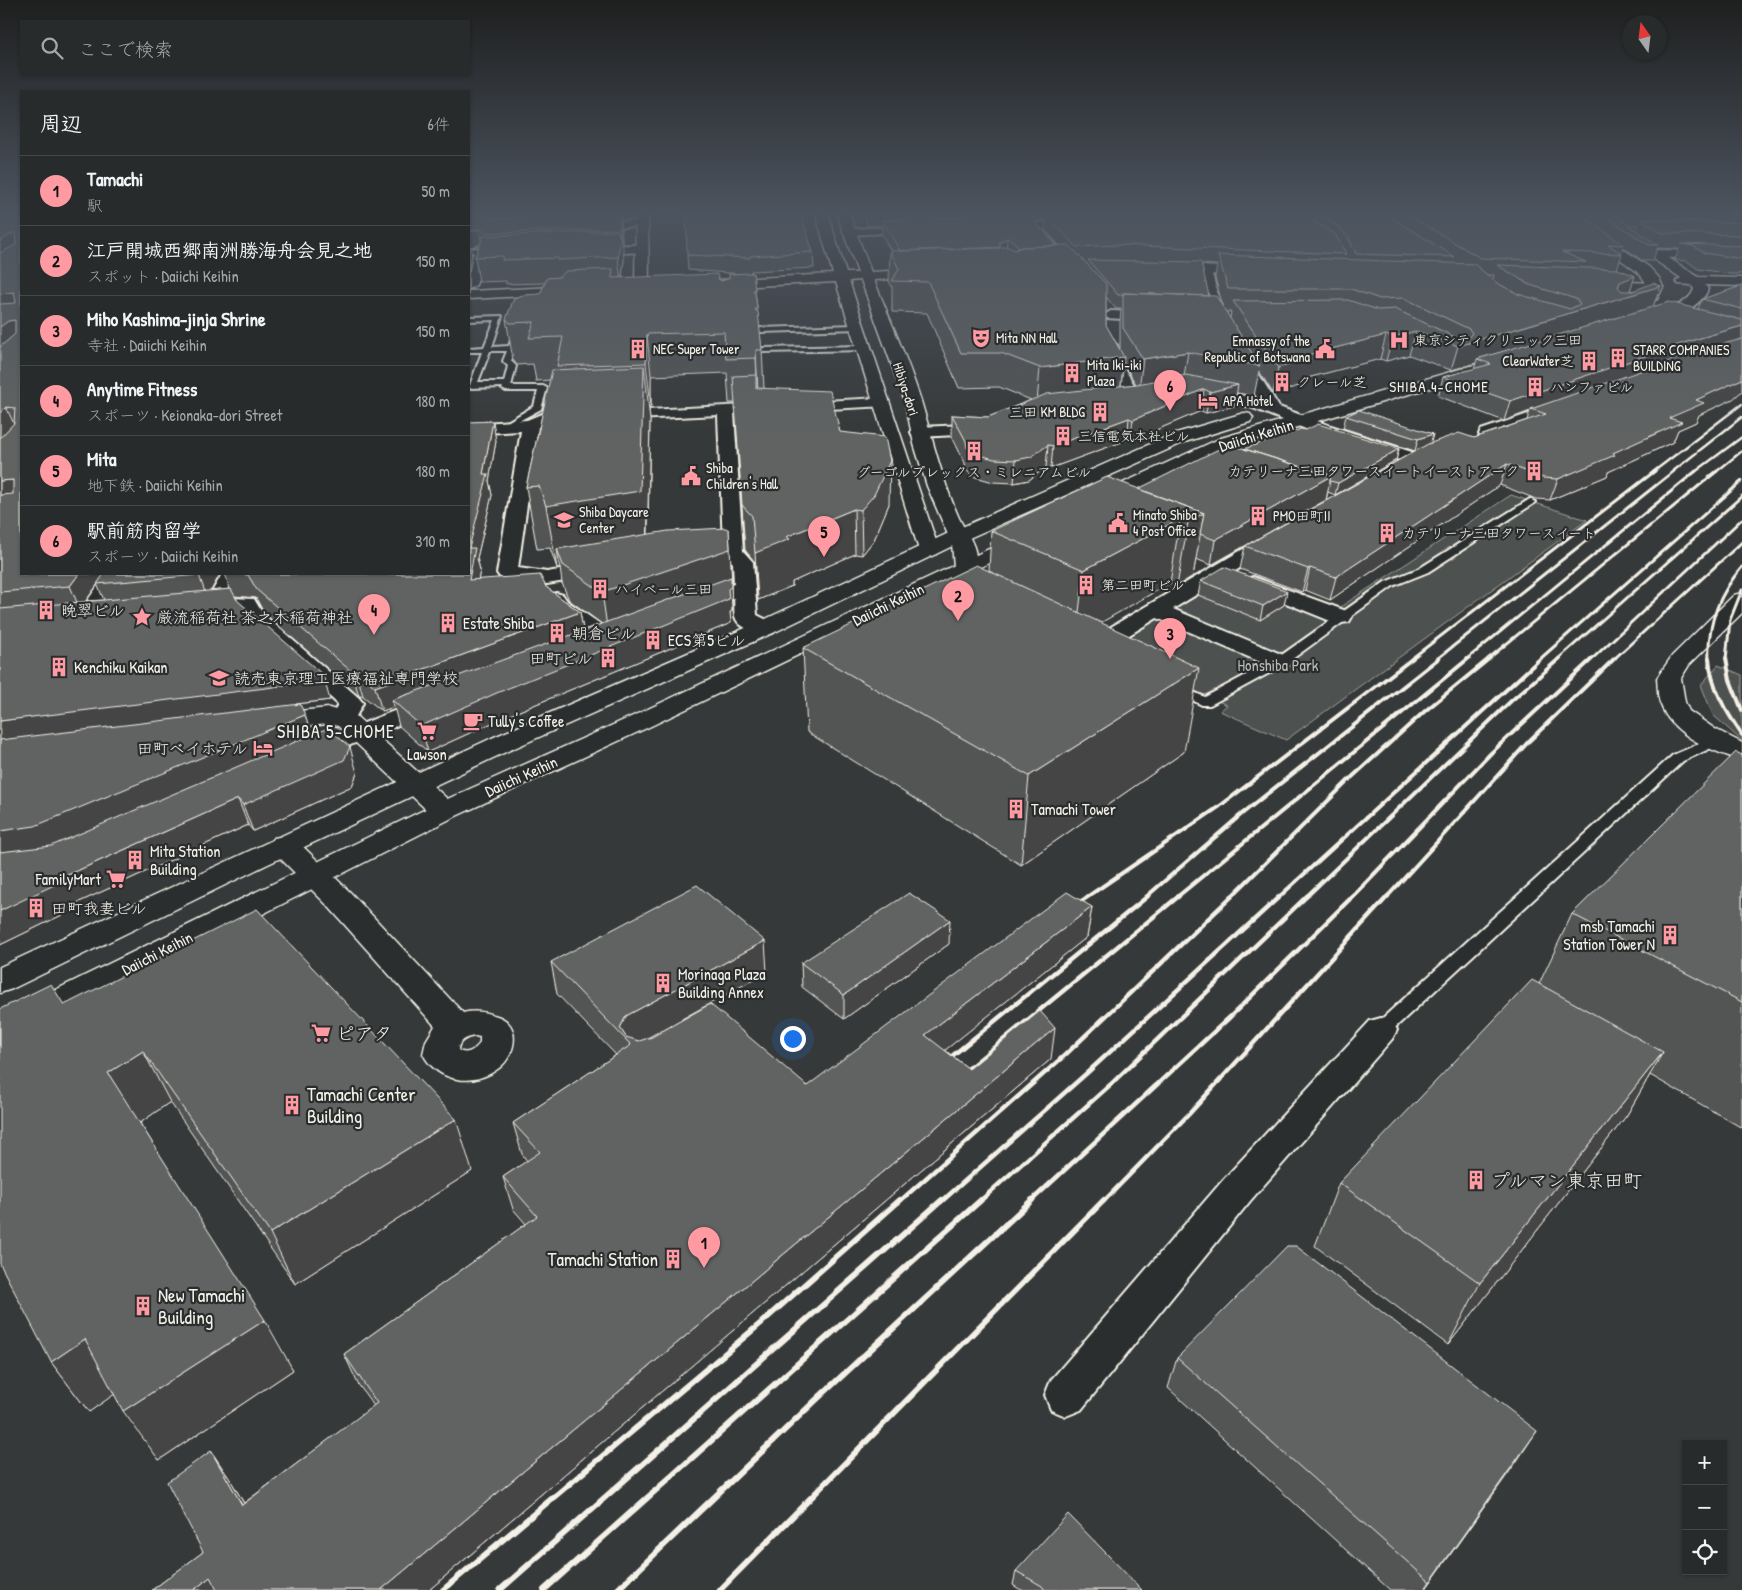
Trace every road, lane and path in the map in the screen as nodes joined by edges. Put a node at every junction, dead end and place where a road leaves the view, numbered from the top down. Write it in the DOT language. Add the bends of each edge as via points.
graph roads {
  1 [pos="843,285"];
  2 [pos="869,285"];
  3 [pos="1207,285"];
  4 [pos="1655,285"];
  5 [pos="1698,285"];
  6 [pos="1700,285"];
  7 [pos="593,290"];
  8 [pos="1742,290"];
  9 [pos="470,295"];
  10 [pos="1100,301"];
  11 [pos="1614,311"];
  12 [pos="1662,313"];
  13 [pos="1166,317"];
  14 [pos="1210,318"];
  15 [pos="1237,318"];
  16 [pos="470,319"];
  17 [pos="1688,320"];
  18 [pos="1634,322"];
  19 [pos="1110,325"];
  20 [pos="855,327"];
  21 [pos="761,330"];
  22 [pos="525,331"];
  23 [pos="512,348"];
  24 [pos="862,348"];
  25 [pos="470,350"];
  26 [pos="487,350"];
  27 [pos="763,350"];
  28 [pos="1494,365"];
  29 [pos="1371,382"];
  30 [pos="508,384"];
  31 [pos="471,386"];
  32 [pos="1183,389"];
  33 [pos="1399,392"];
  34 [pos="1114,400"];
  35 [pos="1302,402"];
  36 [pos="881,403"];
  37 [pos="1575,403"];
  38 [pos="726,410"];
  39 [pos="1273,410"];
  40 [pos="1301,421"];
  41 [pos="1004,422"];
  42 [pos="521,426"];
  43 [pos="470,429"];
  44 [pos="918,432"];
  45 [pos="1471,440"];
  46 [pos="1434,453"];
  47 [pos="1415,459"];
  48 [pos="1396,469"];
  49 [pos="1530,502"];
  50 [pos="1084,508"];
  51 [pos="1039,531"];
  52 [pos="1286,532"];
  53 [pos="960,535"];
  54 [pos="929,550"];
  55 [pos="734,552"];
  56 [pos="676,556"];
  57 [pos="965,566"];
  58 [pos="611,567"];
  59 [pos="1213,572"];
  60 [pos="115,575"];
  61 [pos="231,575"];
  62 [pos="547,578"];
  63 [pos="744,587"];
  64 [pos="1742,600"];
  65 [pos="216,605"];
  66 [pos="188,607"];
  67 [pos="1155,609"];
  68 [pos="679,610"];
  69 [pos="114,614"];
  70 [pos="1341,617"];
  71 [pos="765,628"];
  72 [pos="578,647"];
  73 [pos="1085,653"];
  74 [pos="1280,662"];
  75 [pos="1164,685"];
  76 [pos="452,695"];
  77 [pos="352,725"];
  78 [pos="244,726"];
  79 [pos="1715,741"];
  80 [pos="502,744"];
  81 [pos="1742,752"];
  82 [pos="290,762"];
  83 [pos="535,770"];
  84 [pos="416,784"];
  85 [pos="444,811"];
  86 [pos="284,845"];
  87 [pos="314,874"];
  88 [pos="0,981"];
  89 [pos="457,1028"];
  90 [pos="1381,1030"];
  91 [pos="0,1032"];
  92 [pos="1066,1395"];
  1 -- 20 [label="main road, Hibiya-dori"];
  2 -- 44 [label="main road, Hibiya-dori" via="913,402"];
  3 -- 14 [label="street"];
  4 -- 11 [label="main road" via="1652,296 1646,300"];
  5 -- 12 [label="main road" via="1700,295 1696,300"];
  6 -- 8 [label="main road"];
  7 -- 9 [label="main road"];
  10 -- 19 [label="street"];
  12 -- 17 [label="street"];
  12 -- 18 [label="main road"];
  13 -- 19 [label="street"];
  14 -- 15 [label="street"];
  14 -- 39 [label="street"];
  16 -- 26 [label="lane" via="503,318"];
  19 -- 34 [label="street" via="1111,358 1140,396"];
  20 -- 21 [label="lane"];
  20 -- 24 [label="main road, Hibiya-dori"];
  22 -- 23 [label="lane" via="516,336"];
  23 -- 26 [label="lane"];
  23 -- 30 [label="lane" via="507,361 512,366"];
  24 -- 27 [label="lane"];
  24 -- 36 [label="main road, Hibiya-dori"];
  25 -- 26 [label="lane"];
  26 -- 31 [label="lane"];
  28 -- 33 [label="main road, Daiichi Keihin"];
  29 -- 33 [label="main road"];
  30 -- 31 [label="lane"];
  30 -- 42 [label="lane" via="506,389 543,388 538,407 513,421"];
  32 -- 39 [label="street" via="1234,397"];
  33 -- 40 [label="main road, Daiichi Keihin"];
  35 -- 39 [label="main road, Daiichi Keihin"];
  36 -- 38 [label="street"];
  36 -- 54 [label="main road, Hibiya-dori"];
  37 -- 45 [label="street"];
  38 -- 42 [label="street" via="544,418"];
  38 -- 55 [label="street"];
  39 -- 40 [label="street"];
  39 -- 53 [label="main road, Daiichi Keihin" via="1179,438"];
  40 -- 47 [label="street"];
  40 -- 50 [label="main road, Daiichi Keihin" via="1227,442 1208,456"];
  41 -- 44 [label="street" via="992,429"];
  42 -- 43 [label="street"];
  42 -- 62 [label="street" via="507,573"];
  44 -- 53 [label="main road, Hibiya-dori" via="947,514"];
  46 -- 47 [label="street"];
  47 -- 48 [label="street"];
  49 -- 70 [label="lane" via="1424,570 1389,584"];
  51 -- 57 [label="main road, Daiichi Keihin"];
  52 -- 59 [label="street"];
  53 -- 54 [label="main road, Daiichi Keihin"];
  53 -- 57 [label="main road, Hibiya-dori" via="966,556"];
  54 -- 71 [label="main road, Daiichi Keihin"];
  55 -- 56 [label="street"];
  55 -- 63 [label="street" via="743,562"];
  57 -- 83 [label="main road, Daiichi Keihin" via="941,588"];
  58 -- 62 [label="street"];
  59 -- 67 [label="street"];
  59 -- 70 [label="street"];
  60 -- 69 [label="street" via="77,618"];
  61 -- 65 [label="street"];
  62 -- 72 [label="street" via="558,604 614,633"];
  63 -- 68 [label="street"];
  63 -- 71 [label="street" via="746,618"];
  64 -- 79 [label="main road" via="1680,661 1669,678 1675,709"];
  65 -- 66 [label="street"];
  65 -- 77 [label="street" via="247,603 254,617 351,702"];
  67 -- 73 [label="street"];
  67 -- 74 [label="street"];
  70 -- 74 [label="lane"];
  71 -- 80 [label="main road, Daiichi Keihin"];
  74 -- 75 [label="lane" via="1206,702"];
  76 -- 77 [label="street"];
  77 -- 78 [label="main road" via="321,716"];
  77 -- 82 [label="street"];
  77 -- 84 [label="main road"];
  79 -- 81 [label="main road"];
  79 -- 90 [label="lane" via="1678,758"];
  80 -- 83 [label="main road"];
  80 -- 84 [label="main road, Daiichi Keihin"];
  83 -- 85 [label="main road, Daiichi Keihin"];
  84 -- 85 [label="main road"];
  84 -- 86 [label="main road, Daiichi Keihin"];
  85 -- 87 [label="main road, Daiichi Keihin"];
  86 -- 87 [label="main road"];
  86 -- 88 [label="main road, Daiichi Keihin"];
  87 -- 89 [label="main road"];
  87 -- 91 [label="main road, Daiichi Keihin"];
  90 -- 92 [label="street" via="1237,1190"];
}
